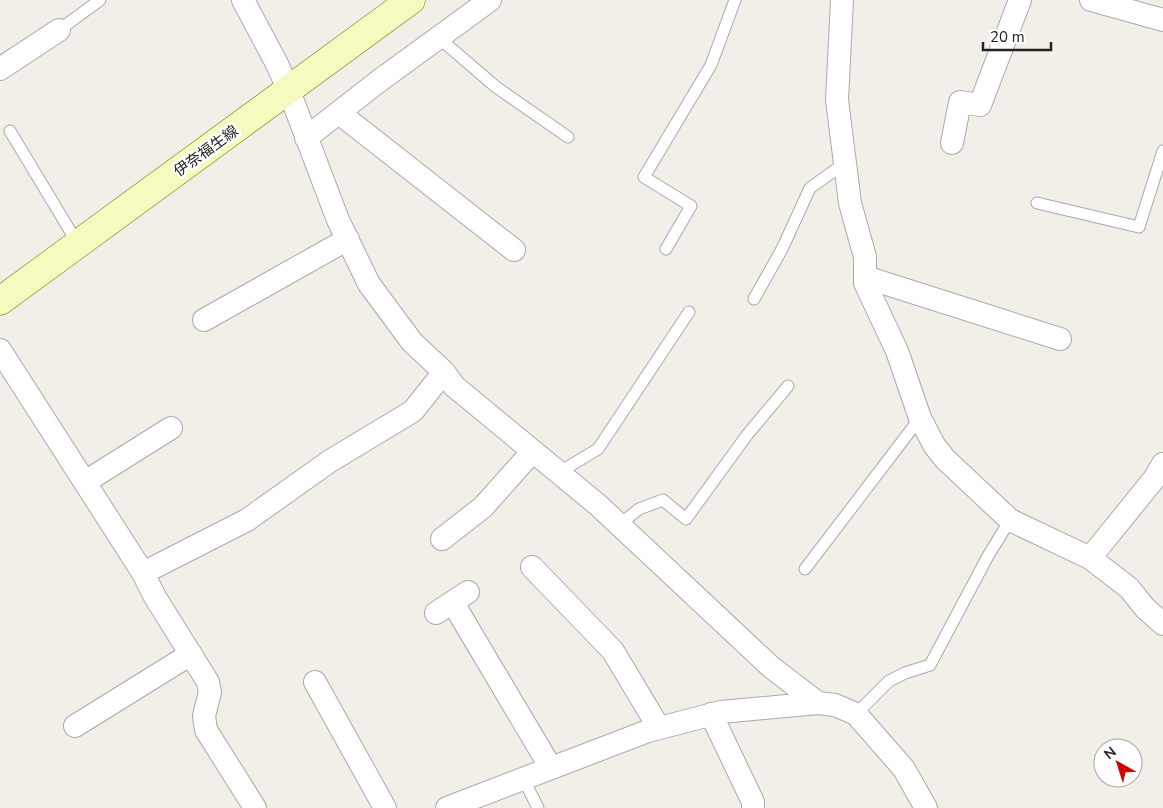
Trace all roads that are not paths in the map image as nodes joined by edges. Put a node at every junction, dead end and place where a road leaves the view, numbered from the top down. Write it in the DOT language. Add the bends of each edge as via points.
graph roads {
  1 [pos="100,0"];
  2 [pos="243,0"];
  3 [pos="490,0"];
  4 [pos="735,0"];
  5 [pos="842,0"];
  6 [pos="1020,0"];
  7 [pos="1091,0"];
  8 [pos="406,2"];
  9 [pos="1163,20"];
  10 [pos="58,30"];
  11 [pos="438,38"];
  12 [pos="0,68"];
  13 [pos="289,91"];
  14 [pos="338,113"];
  15 [pos="10,131"];
  16 [pos="568,137"];
  17 [pos="306,138"];
  18 [pos="952,142"];
  19 [pos="1163,151"];
  20 [pos="845,163"];
  21 [pos="1037,203"];
  22 [pos="348,239"];
  23 [pos="78,244"];
  24 [pos="666,249"];
  25 [pos="514,250"];
  26 [pos="865,277"];
  27 [pos="754,298"];
  28 [pos="0,301"];
  29 [pos="689,312"];
  30 [pos="204,320"];
  31 [pos="1060,339"];
  32 [pos="0,350"];
  33 [pos="444,372"];
  34 [pos="788,386"];
  35 [pos="920,418"];
  36 [pos="171,428"];
  37 [pos="532,452"];
  38 [pos="1163,464"];
  39 [pos="558,473"];
  40 [pos="85,482"];
  41 [pos="1010,520"];
  42 [pos="619,525"];
  43 [pos="442,539"];
  44 [pos="1090,558"];
  45 [pos="532,567"];
  46 [pos="805,569"];
  47 [pos="143,573"];
  48 [pos="452,603"];
  49 [pos="1160,616"];
  50 [pos="191,654"];
  51 [pos="315,682"];
  52 [pos="818,703"];
  53 [pos="711,714"];
  54 [pos="856,714"];
  55 [pos="75,726"];
  56 [pos="659,728"];
  57 [pos="551,768"];
  58 [pos="523,778"];
  59 [pos="254,808"];
  60 [pos="385,808"];
  61 [pos="447,808"];
  62 [pos="538,808"];
  63 [pos="753,808"];
  64 [pos="926,808"];
  1 -- 10 [label="lane"];
  2 -- 13 [label="street"];
  3 -- 11 [label="street"];
  4 -- 24 [label="lane" via="711,65 644,178 692,206"];
  5 -- 20 [label="street" via="837,100"];
  6 -- 18 [label="street" via="980,105 960,102"];
  7 -- 9 [label="street"];
  8 -- 13 [label="main road, 伊奈福生線"];
  10 -- 12 [label="street"];
  11 -- 14 [label="street"];
  11 -- 16 [label="lane" via="496,88"];
  13 -- 17 [label="street"];
  13 -- 23 [label="main road, 伊奈福生線"];
  14 -- 17 [label="street"];
  14 -- 25 [label="street"];
  15 -- 23 [label="lane"];
  17 -- 22 [label="street"];
  19 -- 21 [label="lane" via="1139,227"];
  20 -- 26 [label="street" via="850,202 865,257"];
  20 -- 27 [label="lane" via="810,188 782,249"];
  22 -- 30 [label="street"];
  22 -- 33 [label="street" via="369,284 412,342"];
  23 -- 28 [label="main road, 伊奈福生線"];
  26 -- 31 [label="street"];
  26 -- 35 [label="street" via="897,352"];
  29 -- 39 [label="lane" via="598,449"];
  32 -- 40 [label="street"];
  33 -- 37 [label="street" via="454,386"];
  33 -- 47 [label="street" via="413,411 330,461 247,520"];
  34 -- 42 [label="lane" via="747,435 686,520 663,500 639,509"];
  35 -- 41 [label="street" via="945,459"];
  35 -- 46 [label="lane"];
  36 -- 40 [label="street"];
  37 -- 39 [label="street"];
  37 -- 43 [label="street" via="482,507"];
  38 -- 44 [label="street"];
  39 -- 42 [label="street"];
  40 -- 47 [label="street"];
  41 -- 44 [label="street"];
  41 -- 54 [label="lane" via="930,665 905,672 889,681"];
  42 -- 52 [label="street" via="771,667"];
  44 -- 49 [label="street"];
  45 -- 56 [label="street" via="612,652"];
  47 -- 50 [label="street"];
  48 -- 57 [label="street"];
  50 -- 55 [label="street"];
  50 -- 59 [label="street" via="208,682 210,692 204,716 206,730"];
  51 -- 60 [label="street"];
  52 -- 53 [label="street"];
  52 -- 54 [label="street" via="835,705"];
  53 -- 56 [label="street"];
  53 -- 63 [label="street"];
  54 -- 64 [label="street" via="904,769"];
  56 -- 57 [label="street"];
  57 -- 58 [label="street"];
  58 -- 61 [label="street"];
  58 -- 62 [label="lane"];
}
